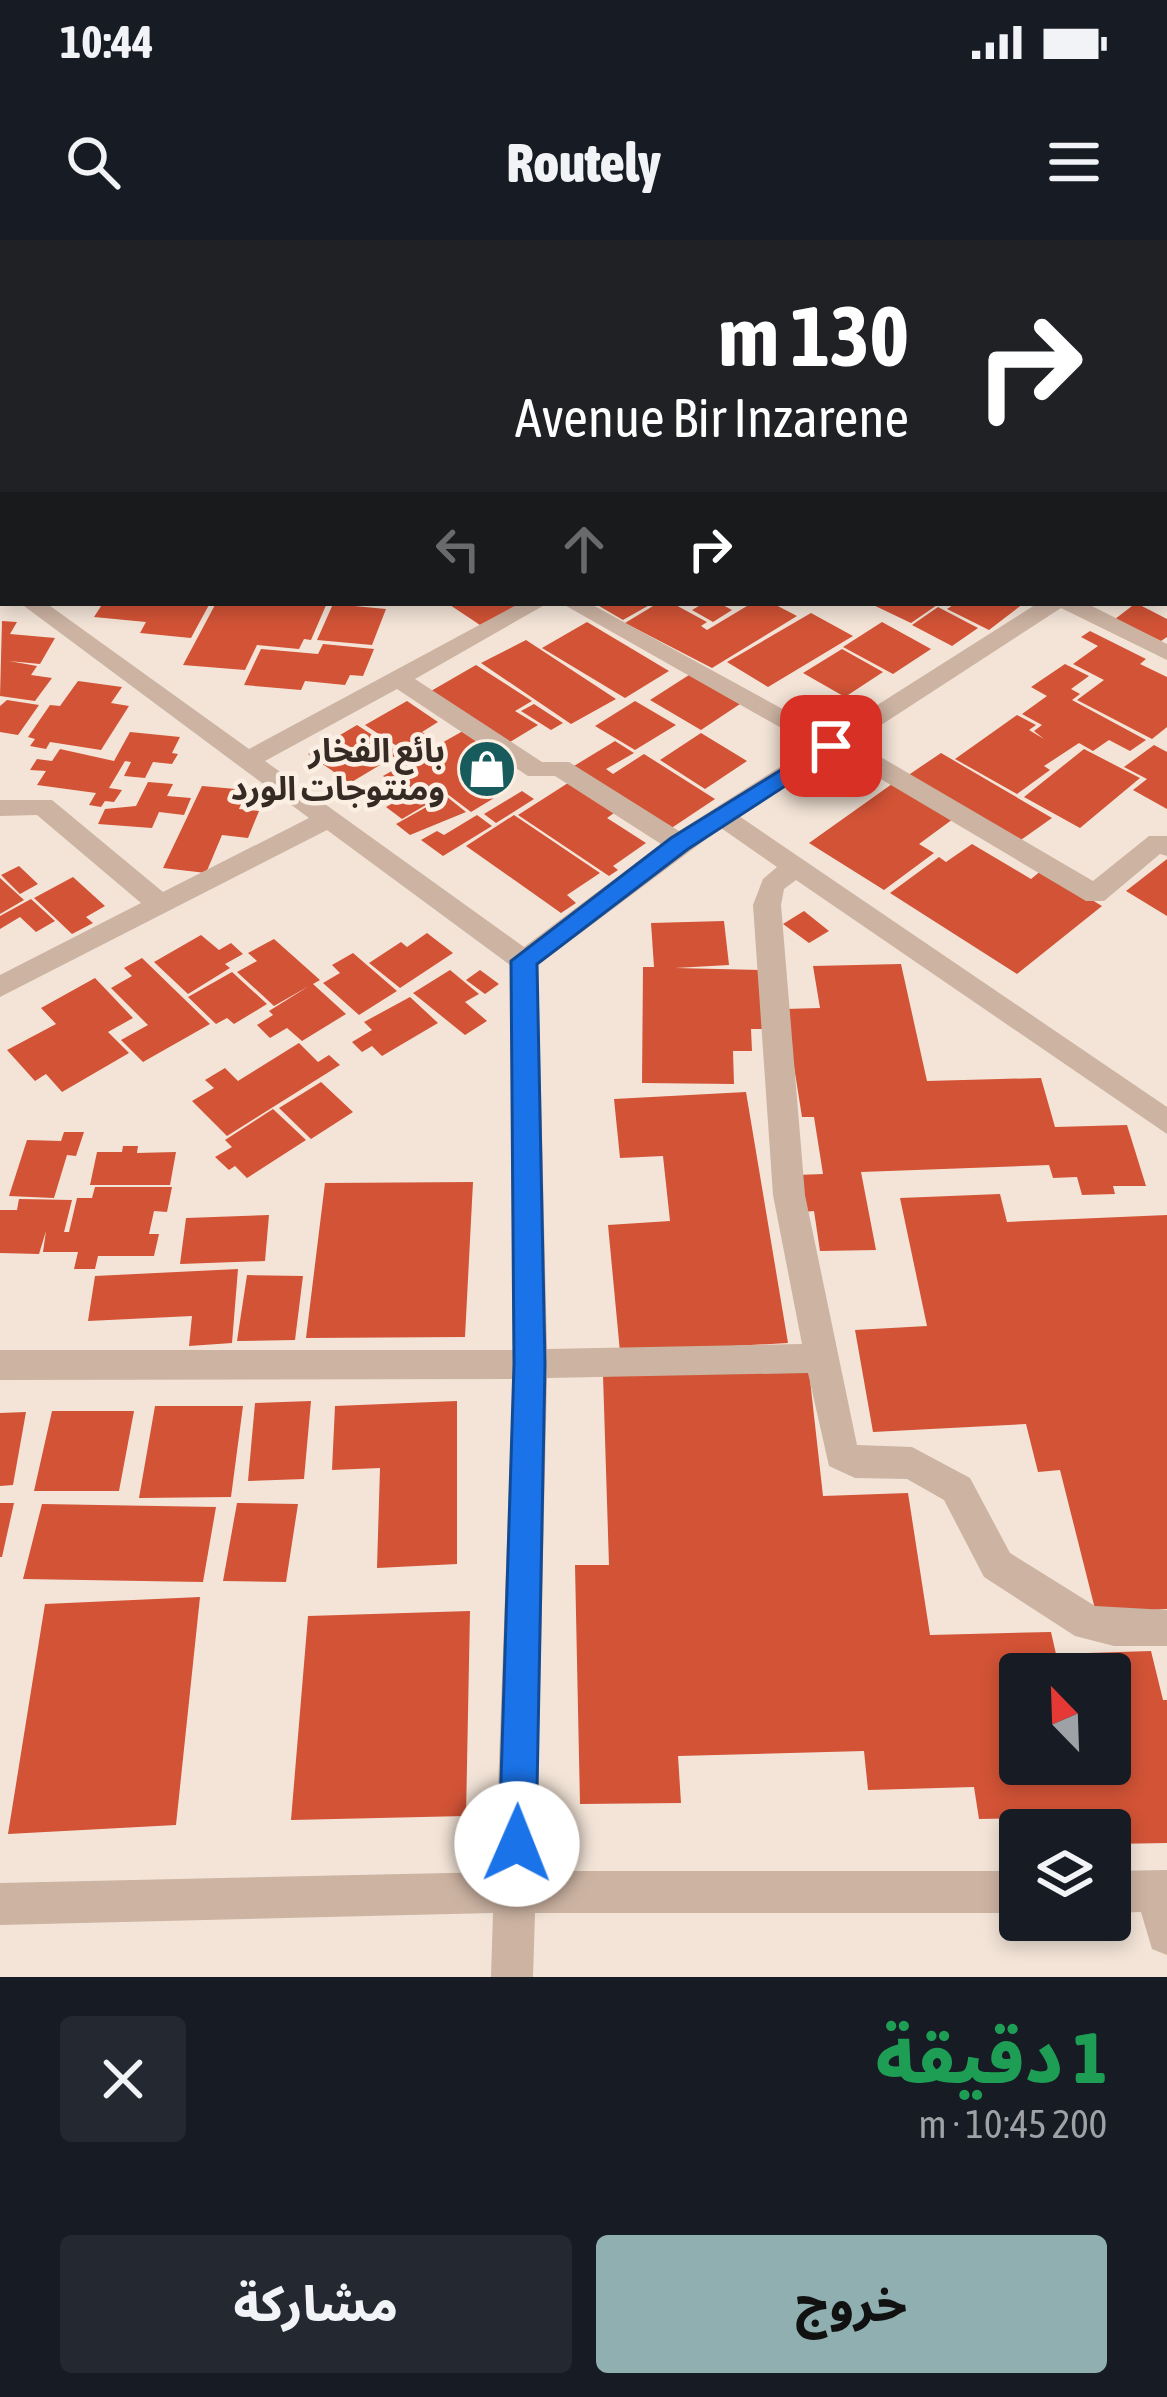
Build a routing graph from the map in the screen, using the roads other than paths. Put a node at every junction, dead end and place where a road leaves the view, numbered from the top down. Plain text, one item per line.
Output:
1 (40, 606) edge
2 (532, 606) edge
3 (578, 606) edge
4 (1049, 606) edge
5 (1074, 606) edge
6 (1167, 653) edge
7 (399, 679) junction
8 (834, 744) junction
9 (248, 760) junction
10 (0, 808) edge
11 (721, 816) junction
12 (326, 820) junction
13 (679, 843) junction
14 (1167, 847) edge
15 (796, 868) junction
16 (161, 906) junction
17 (524, 961) junction
18 (0, 987) edge
19 (1167, 1123) edge
20 (822, 1358) junction
21 (530, 1364) junction
22 (0, 1365) edge
23 (1167, 1628) edge
24 (1163, 1891) edge
25 (516, 1892) junction
26 (999, 1892) edge
27 (1131, 1892) edge
28 (0, 1904) edge
29 (1167, 1934) edge
30 (512, 1977) edge

1 - 9 street
2 - 7 street
3 - 8 street
4 - 8 street
5 - 6 street
7 - 9 street
7 - 13 street
8 - 11 street
8 - 14 street
9 - 12 street
10 - 16 street
11 - 13 street
11 - 15 street
12 - 16 street
12 - 17 street
13 - 17 street
15 - 19 street
15 - 20 street
16 - 18 street
17 - 21 street
20 - 21 street
20 - 23 street
21 - 22 street
21 - 25 street
24 - 27 street
24 - 29 street
25 - 26 street
25 - 28 street
25 - 30 street

